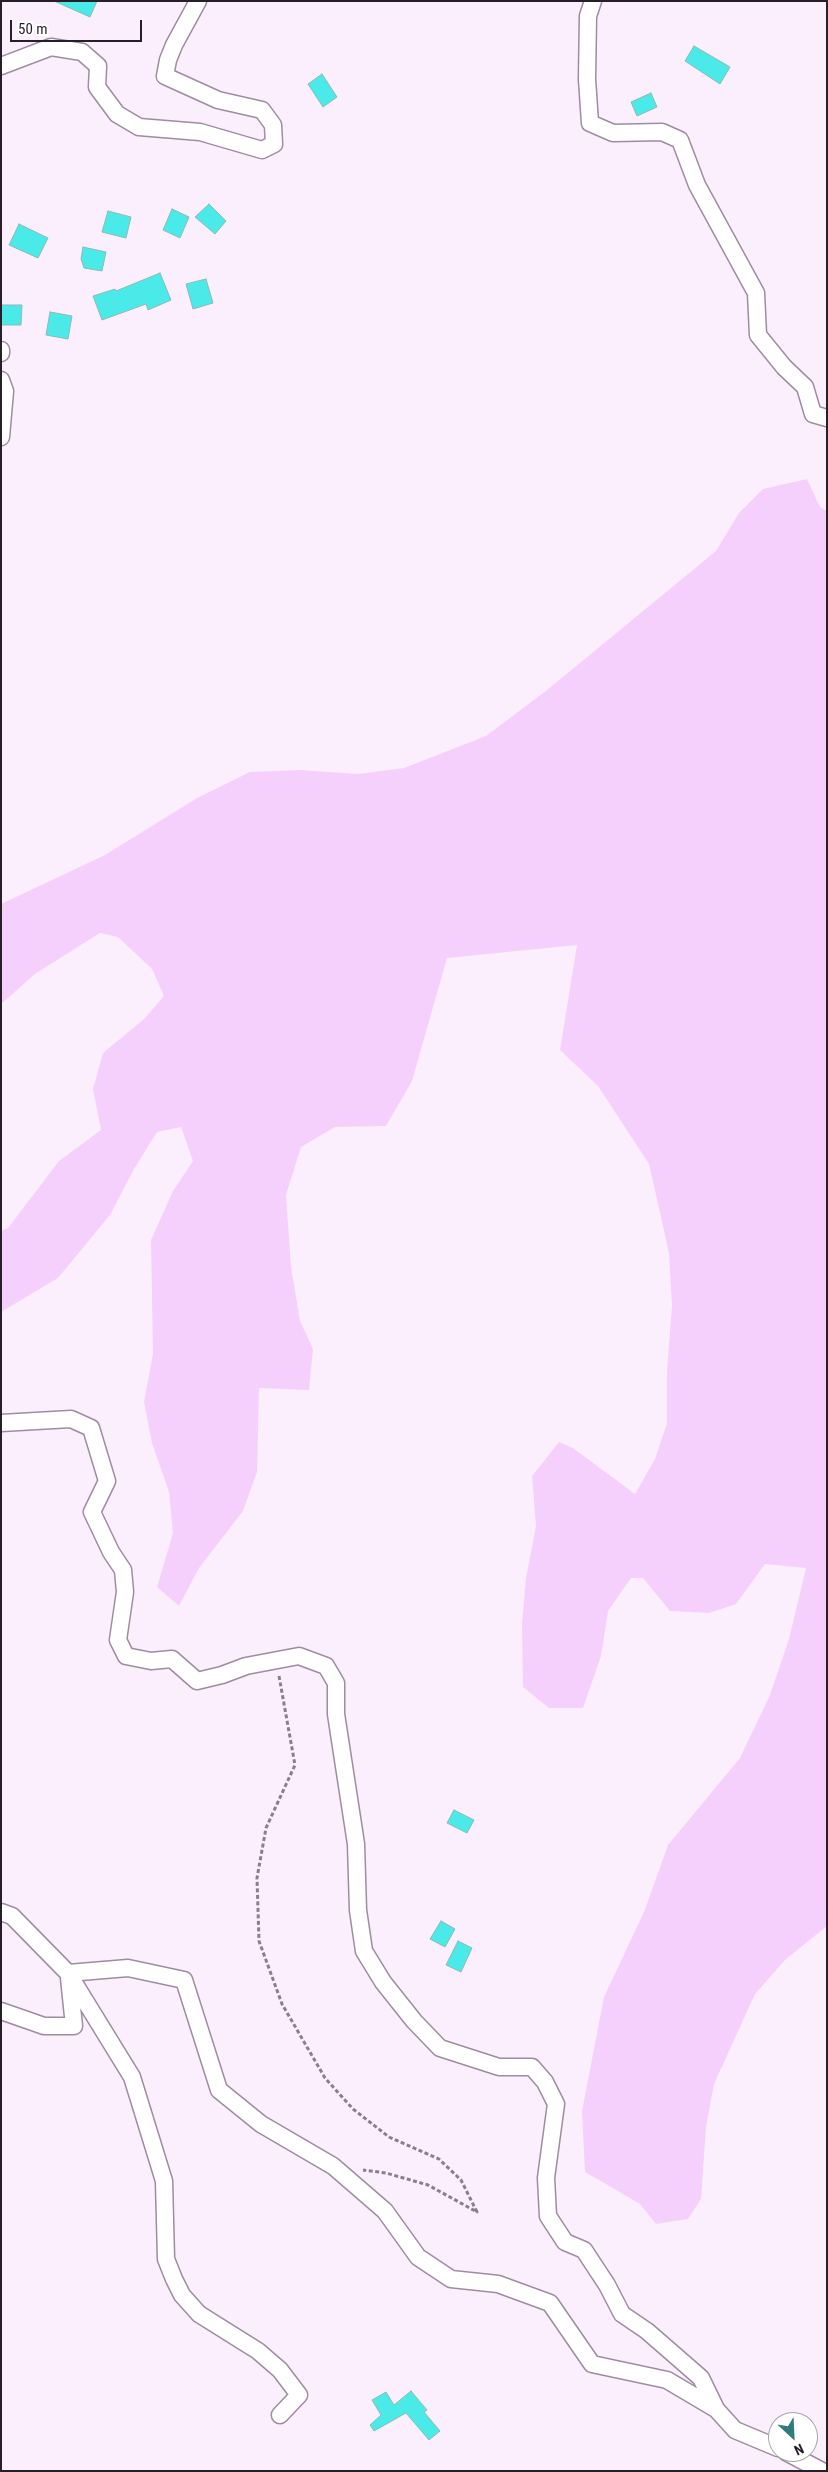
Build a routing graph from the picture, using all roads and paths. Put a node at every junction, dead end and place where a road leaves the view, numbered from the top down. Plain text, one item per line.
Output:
1 (198, 1) edge
2 (593, 1) edge
3 (1, 66) edge
4 (1, 380) edge
5 (827, 418) edge
6 (1, 437) edge
7 (1, 1423) edge
8 (276, 1660) junction
9 (1, 1912) edge
10 (68, 1973) junction
11 (1, 2011) edge
12 (360, 2169) dead end
13 (716, 2409) junction
14 (280, 2415) dead end
15 (768, 2444) edge
16 (805, 2462) edge
17 (822, 2471) edge

1 - 3 street
2 - 5 street
4 - 6 street
7 - 8 street
8 - 12 path
8 - 13 street
9 - 10 street
10 - 11 street
10 - 13 street
10 - 14 street
13 - 15 street
16 - 17 street

